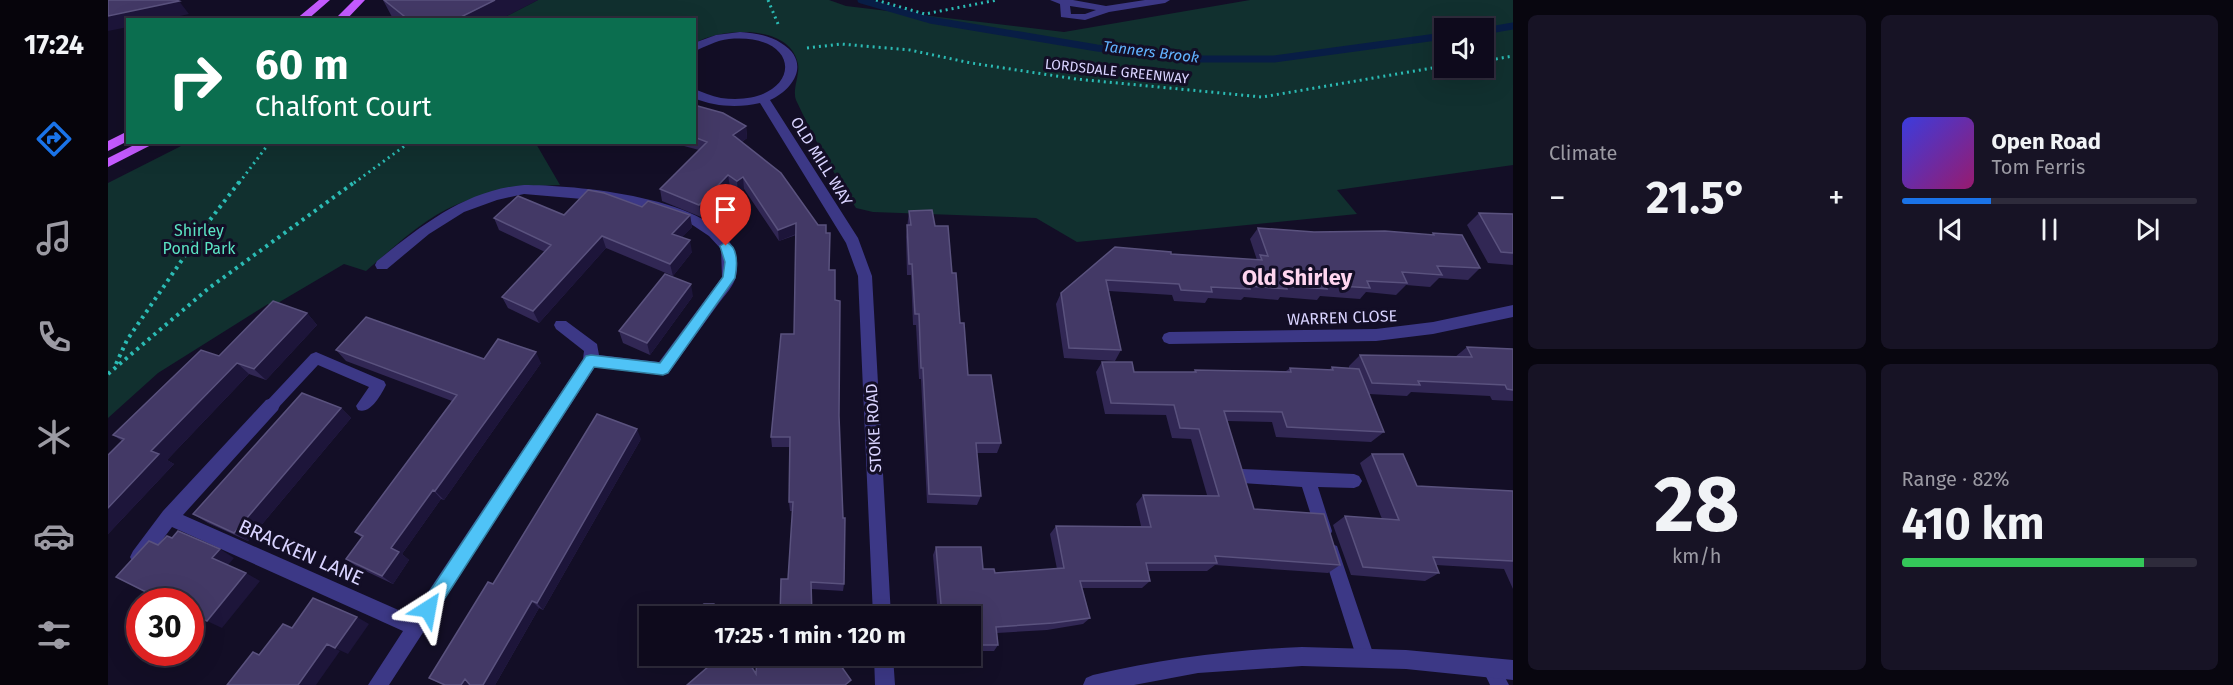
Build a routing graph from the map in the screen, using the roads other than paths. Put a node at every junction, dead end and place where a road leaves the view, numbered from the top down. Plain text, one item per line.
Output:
1 (325, 0) edge
2 (360, 0) edge
3 (1165, 0) edge
4 (1060, 1) edge
5 (302, 18) edge
6 (341, 18) edge
7 (696, 47) edge
8 (696, 94) edge
9 (763, 98) junction
10 (126, 136) edge
11 (147, 144) edge
12 (108, 147) edge
13 (108, 163) edge
14 (853, 242) joint
15 (382, 265) dead end
16 (1513, 311) edge
17 (561, 325) dead end
18 (1169, 338) dead end
19 (591, 360) junction
20 (272, 405) joint
21 (363, 406) dead end
22 (1242, 476) edge
23 (1308, 480) junction
24 (1354, 481) dead end
25 (169, 517) junction
26 (127, 571) edge
27 (882, 606) edge
28 (416, 627) junction
29 (1365, 656) junction
30 (884, 666) edge
31 (1513, 670) edge
32 (1496, 676) edge
33 (378, 685) edge
34 (885, 685) edge
35 (1093, 685) edge

1 - 5 main road
2 - 6 main road
3 - 4 street
7 - 9 street
8 - 9 street
9 - 14 street, OLD MILL WAY
10 - 12 main road
11 - 13 main road
14 - 27 street, STOKE ROAD
15 - 19 street
16 - 18 street, WARREN CLOSE
17 - 19 street
19 - 28 street
20 - 21 lane
20 - 25 street
22 - 23 lane
23 - 24 lane
23 - 29 lane
25 - 26 street
25 - 28 street, BRACKEN LANE
28 - 33 street
29 - 32 street
29 - 35 street
30 - 34 street
31 - 32 street

